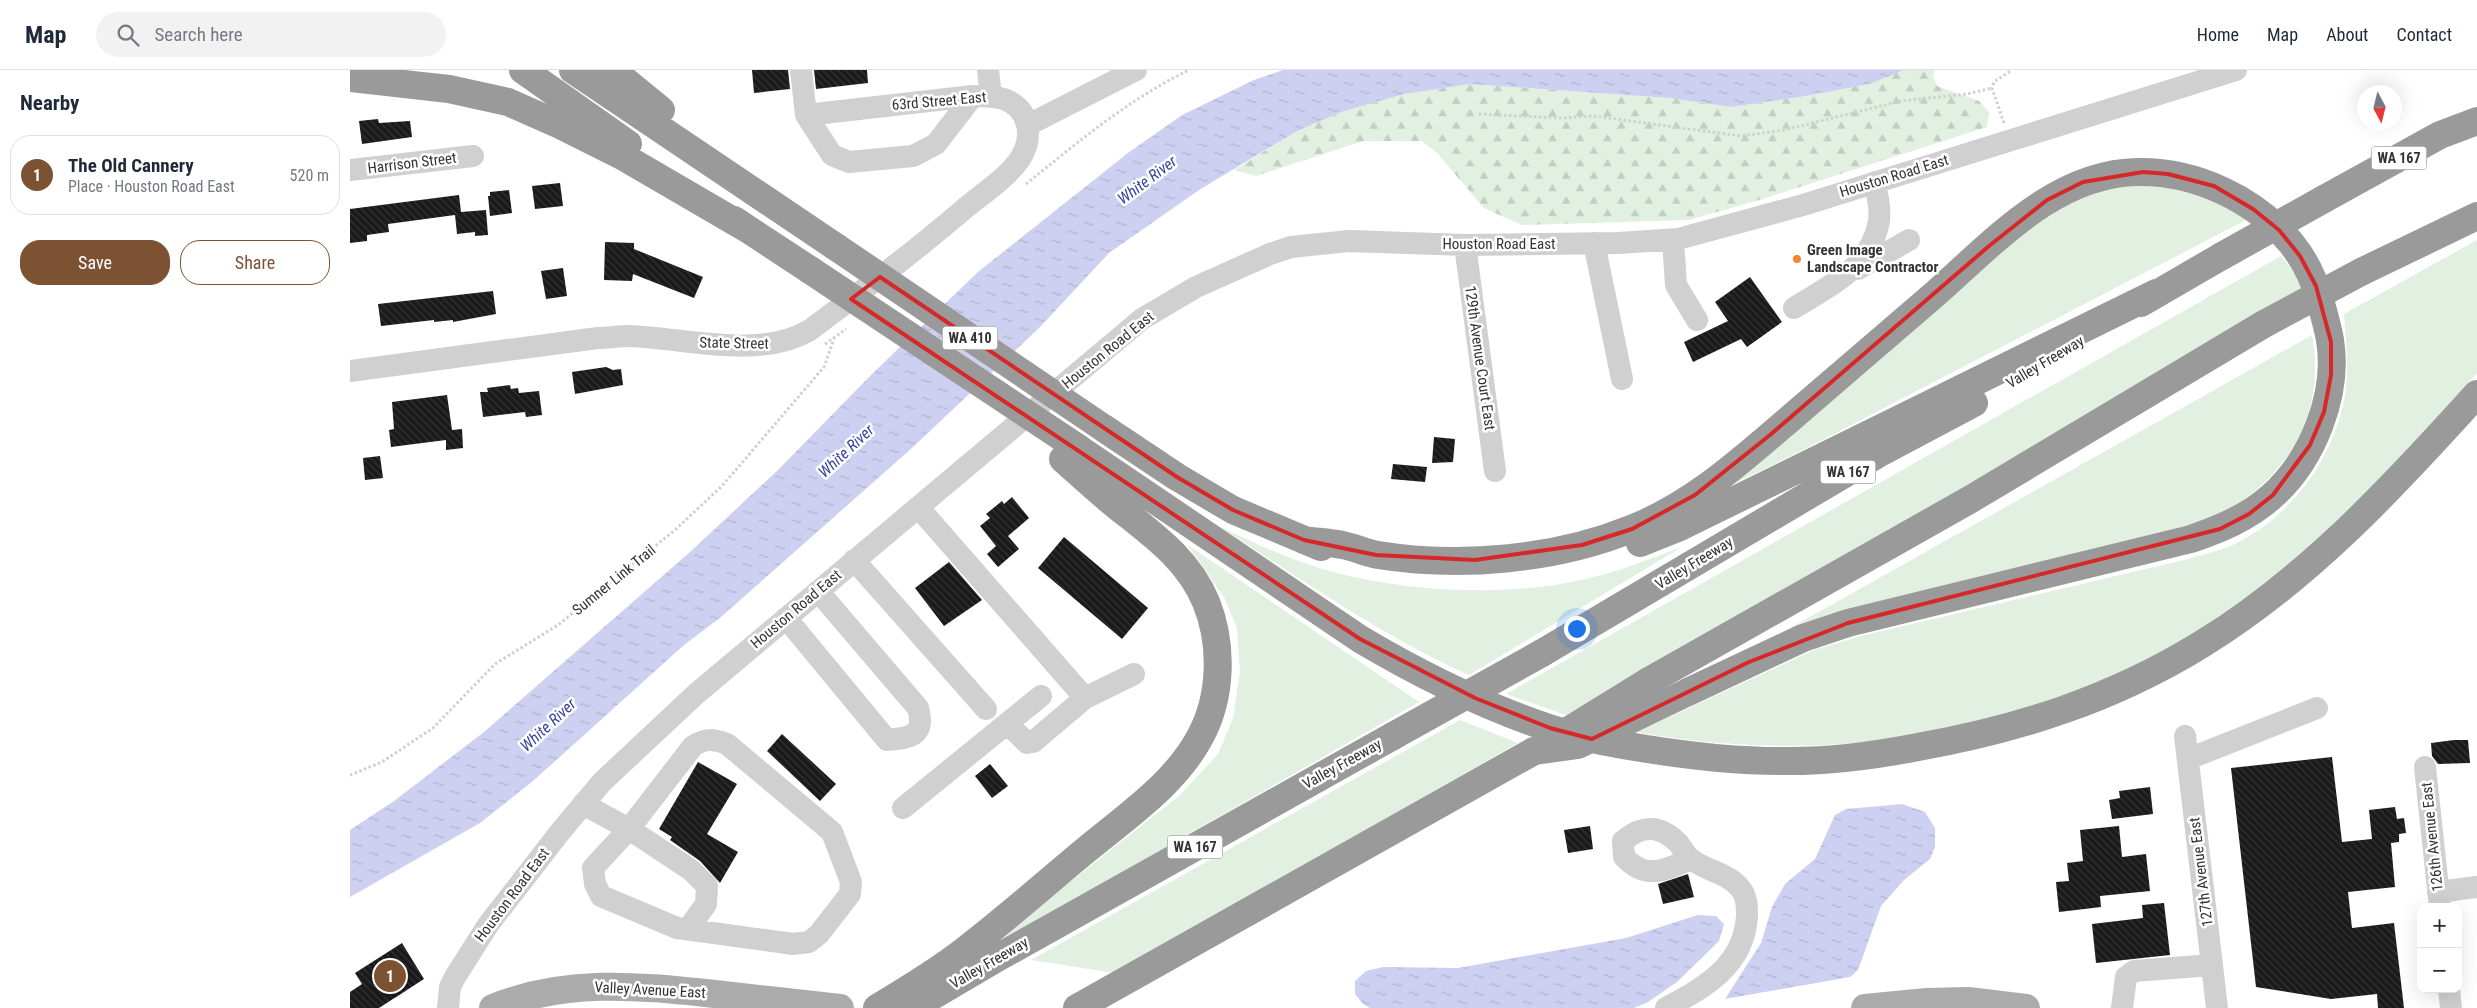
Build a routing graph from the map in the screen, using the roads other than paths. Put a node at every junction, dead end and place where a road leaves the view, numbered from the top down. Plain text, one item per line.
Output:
1 (523, 70) edge
2 (573, 70) edge
3 (612, 70) edge
4 (801, 70) edge
5 (988, 70) edge
6 (1136, 70) edge
7 (2236, 70) edge
8 (350, 78) edge
9 (982, 96) junction
10 (806, 115) junction
11 (2477, 121) edge
12 (1028, 125) junction
13 (473, 156) dead end
14 (350, 170) edge
15 (1875, 182) junction
16 (2477, 216) edge
17 (802, 225) junction
18 (749, 230) junction
19 (1674, 240) junction
20 (1909, 240) dead end
21 (1594, 243) junction
22 (1465, 245) junction
23 (1851, 273) junction
24 (2156, 294) junction
25 (1794, 308) dead end
26 (1697, 320) dead end
27 (350, 371) edge
28 (1622, 379) dead end
29 (2477, 394) edge
30 (1070, 453) junction
31 (1495, 471) dead end
32 (918, 507) junction
33 (1304, 540) junction
34 (854, 560) junction
35 (818, 591) junction
36 (786, 618) junction
37 (1134, 674) dead end
38 (1041, 696) dead end
39 (1085, 698) junction
40 (2317, 708) dead end
41 (986, 709) dead end
42 (1008, 724) junction
43 (2185, 736) dead end
44 (1534, 752) junction
45 (2188, 759) junction
46 (2425, 767) dead end
47 (583, 804) junction
48 (903, 808) dead end
49 (629, 829) junction
50 (1691, 859) dead end
51 (2477, 887) edge
52 (2439, 899) edge
53 (688, 929) junction
54 (2212, 965) junction
55 (2449, 993) edge
56 (1948, 1004) edge
57 (448, 1008) edge
58 (493, 1008) edge
59 (840, 1008) edge
60 (878, 1008) edge
61 (912, 1008) edge
62 (1077, 1008) edge
63 (1666, 1008) edge
64 (1865, 1008) edge
65 (2026, 1008) edge
66 (2122, 1008) edge
67 (2217, 1008) edge
68 (2451, 1008) edge

1 - 18 highway, WA 410
2 - 17 highway, WA 410
3 - 17 highway
4 - 10 street
5 - 9 street
6 - 12 street
7 - 15 street, Houston Road East
8 - 18 highway
9 - 10 street, 63rd Street East
9 - 10 street
9 - 12 street, 63rd Street East
11 - 24 highway, Valley Freeway / WA 167, bridge
12 - 27 street, State Street
13 - 14 street, Harrison Street
15 - 19 street, Houston Road East
15 - 23 street
16 - 44 highway, bridge
17 - 33 highway, WA 410, bridge
18 - 30 highway, WA 410, bridge
19 - 21 street, Houston Road East
19 - 26 street
20 - 23 street
21 - 22 street, Houston Road East
21 - 28 street
22 - 31 street, 129th Avenue Court East
22 - 32 street, Houston Road East
23 - 25 street
24 - 33 highway
24 - 61 highway, Valley Freeway / WA 167, bridge
29 - 30 highway
30 - 60 highway
32 - 34 street, Houston Road East
32 - 39 street
33 - 44 highway, bridge
34 - 35 street, Houston Road East
34 - 41 street
35 - 36 street, Houston Road East
35 - 36 street
36 - 47 street, Houston Road East
37 - 39 street
38 - 42 street
39 - 42 street
40 - 45 street
42 - 48 street
43 - 45 street, 127th Avenue East
44 - 62 highway
45 - 54 street, 127th Avenue East
46 - 52 street, 126th Avenue East
47 - 49 street
47 - 57 street, Houston Road East
49 - 53 street
49 - 53 street
49 - 53 street
50 - 63 street
51 - 52 street
54 - 66 street
54 - 67 street, 127th Avenue East
55 - 68 street
56 - 64 main road
56 - 65 main road
58 - 59 main road, Valley Avenue East

